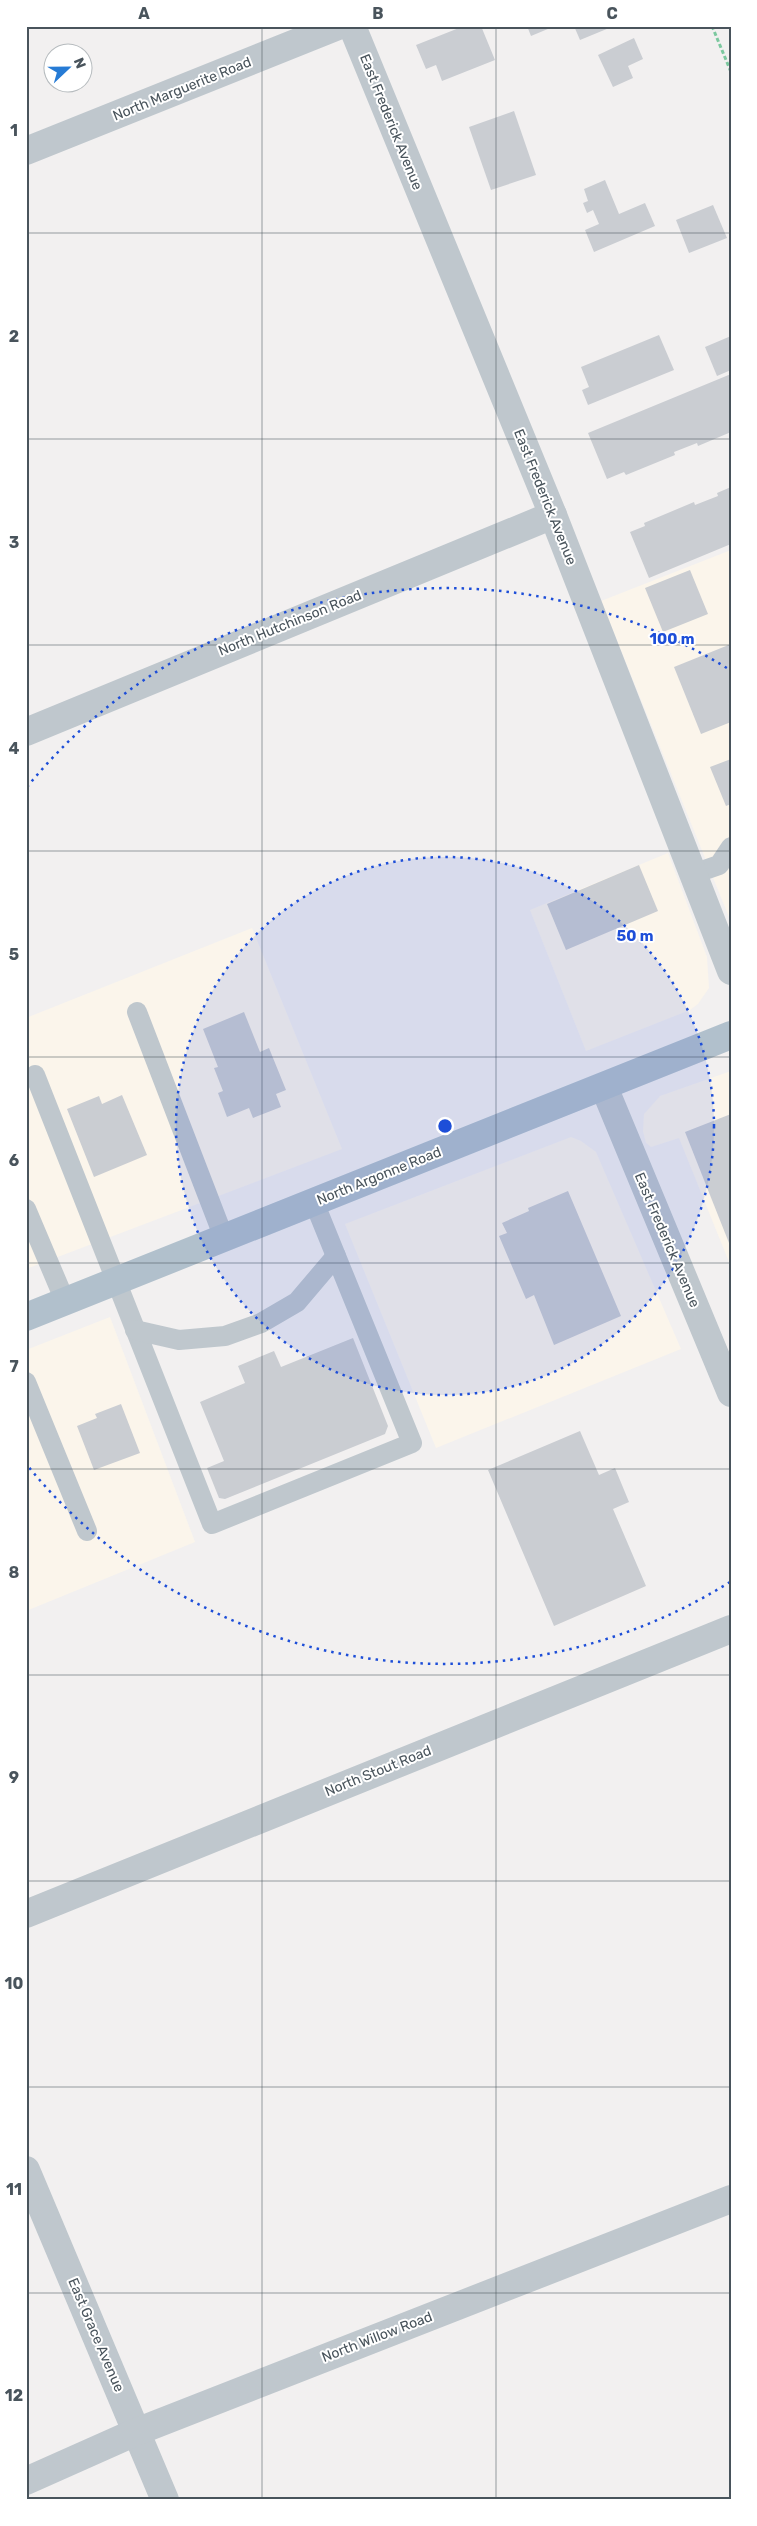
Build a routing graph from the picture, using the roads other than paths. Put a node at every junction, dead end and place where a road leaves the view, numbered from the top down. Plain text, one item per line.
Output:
1 (338, 26) edge
2 (352, 26) edge
3 (26, 151) edge
4 (553, 514) junction
5 (26, 732) edge
6 (731, 847) edge
7 (725, 867) edge
8 (693, 874) junction
9 (731, 971) edge
10 (137, 1012) dead end
11 (731, 1035) edge
12 (35, 1075) dead end
13 (604, 1087) junction
14 (314, 1202) junction
15 (26, 1209) edge
16 (224, 1238) junction
17 (336, 1256) junction
18 (116, 1281) junction
19 (66, 1301) junction
20 (26, 1317) edge
21 (135, 1330) junction
22 (26, 1382) edge
23 (730, 1388) edge
24 (87, 1531) dead end
25 (731, 1628) edge
26 (26, 1914) edge
27 (26, 2170) edge
28 (731, 2199) edge
29 (136, 2432) junction
30 (26, 2481) edge
31 (165, 2500) edge

1 - 3 street, North Marguerite Road
2 - 4 street, East Frederick Avenue
4 - 5 street, North Hutchinson Road
4 - 8 street, East Frederick Avenue
6 - 7 lane
7 - 8 lane
8 - 9 street, East Frederick Avenue
10 - 16 lane
11 - 13 main road, North Argonne Road
12 - 18 lane
13 - 14 main road, North Argonne Road
13 - 23 street, East Frederick Avenue
14 - 16 main road, North Argonne Road
14 - 17 lane
15 - 19 lane
16 - 18 main road, North Argonne Road
17 - 21 lane
17 - 21 lane
18 - 19 main road, North Argonne Road
18 - 21 lane
19 - 20 main road, North Argonne Road
22 - 24 lane
25 - 26 street, North Stout Road
27 - 29 street, East Grace Avenue
28 - 29 street, North Willow Road
29 - 30 street, North Willow Road
29 - 31 street, East Grace Avenue

